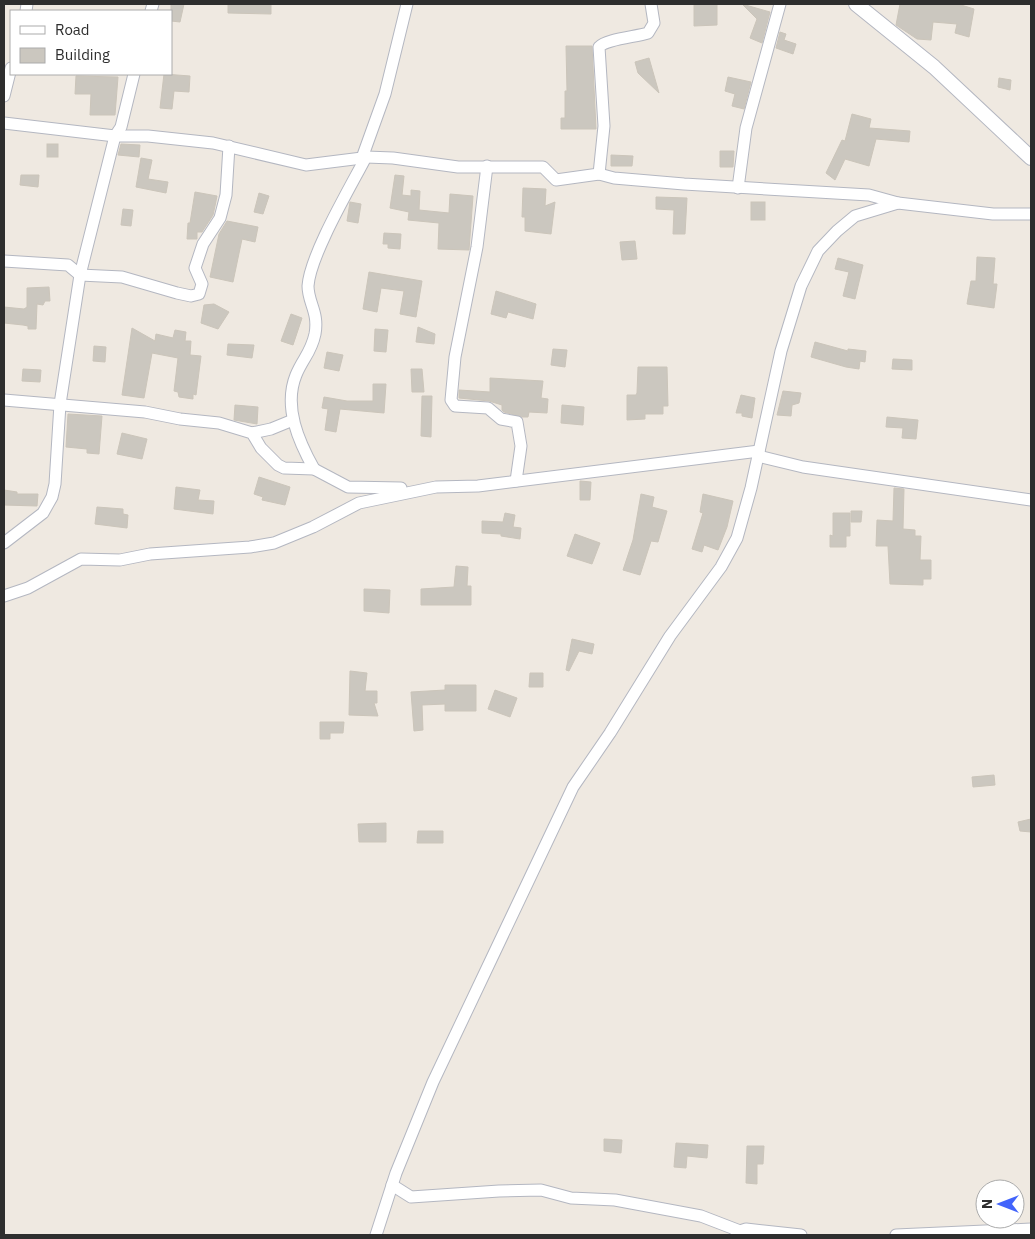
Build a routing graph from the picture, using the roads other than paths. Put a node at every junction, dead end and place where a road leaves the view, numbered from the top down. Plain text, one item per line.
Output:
1 (407, 4) edge
2 (651, 4) edge
3 (780, 4) edge
4 (856, 4) edge
5 (10, 72) edge
6 (134, 75) edge
7 (4, 96) edge
8 (4, 123) edge
9 (115, 136) junction
10 (229, 146) junction
11 (364, 158) junction
12 (1031, 158) edge
13 (487, 166) junction
14 (599, 174) junction
15 (738, 188) junction
16 (898, 203) junction
17 (1031, 214) edge
18 (4, 261) edge
19 (80, 275) junction
20 (4, 400) edge
21 (60, 404) junction
22 (293, 420) junction
23 (252, 433) junction
24 (758, 454) junction
25 (314, 469) junction
26 (516, 481) junction
27 (436, 488) junction
28 (1031, 500) edge
29 (4, 543) edge
30 (4, 596) edge
31 (392, 1185) junction
32 (1031, 1229) edge
33 (738, 1233) edge
34 (376, 1235) edge
35 (800, 1235) edge
36 (896, 1235) edge

1 - 11 street
2 - 14 street
3 - 15 street
4 - 12 street
5 - 7 street
6 - 9 street
8 - 9 street
9 - 10 street
9 - 19 street
10 - 11 street
10 - 19 street
11 - 13 street
11 - 22 street
13 - 14 street
13 - 26 street
14 - 15 street
15 - 16 street
16 - 17 street
16 - 24 street
18 - 19 street
19 - 21 street
20 - 21 street
21 - 23 street
21 - 29 street
22 - 23 street
22 - 25 street
23 - 25 street
24 - 26 street
24 - 28 street
24 - 31 street
25 - 27 street
26 - 27 street
27 - 30 street
31 - 33 street
31 - 34 street
32 - 36 street
33 - 35 street

